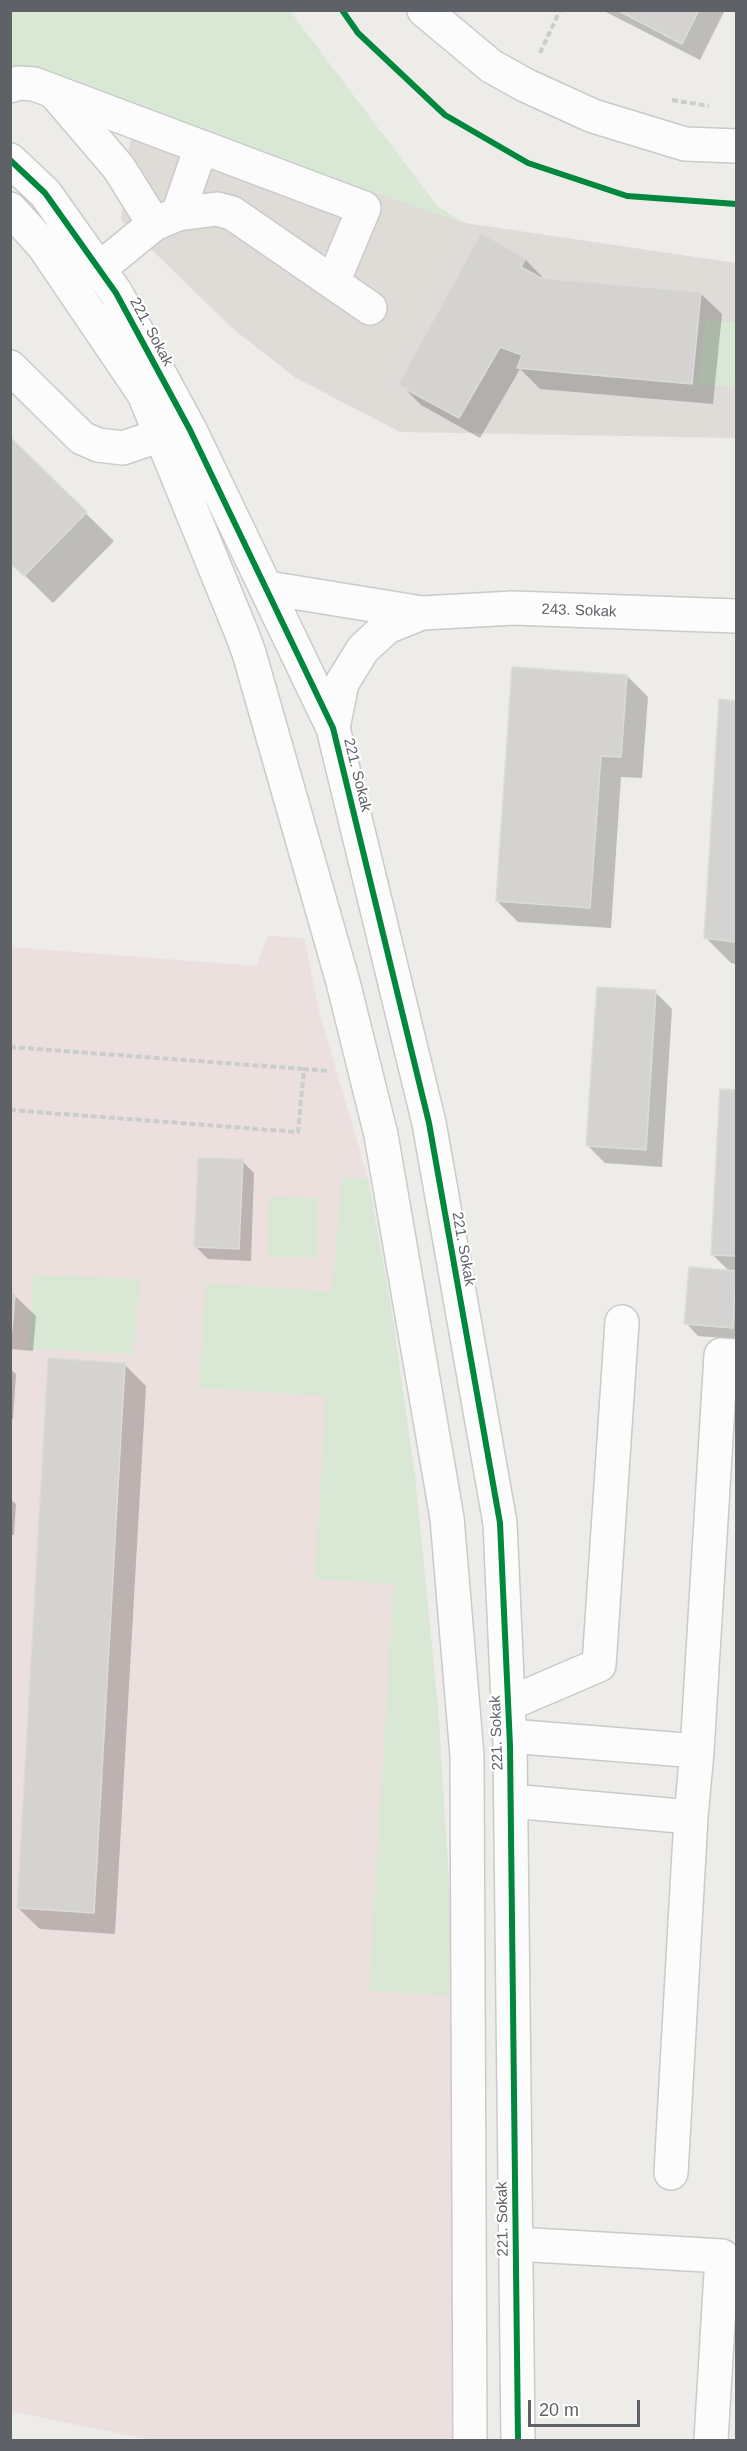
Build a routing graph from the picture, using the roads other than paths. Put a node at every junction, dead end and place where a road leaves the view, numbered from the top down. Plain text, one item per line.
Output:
1 (424, 10) edge
2 (10, 86) edge
3 (54, 92) junction
4 (736, 146) edge
5 (201, 147) junction
6 (10, 160) edge
7 (10, 209) edge
8 (166, 219) junction
9 (99, 269) junction
10 (333, 282) junction
11 (370, 308) dead end
12 (10, 367) edge
13 (160, 435) junction
14 (268, 588) junction
15 (422, 613) junction
16 (736, 616) edge
17 (333, 728) junction
18 (621, 1322) dead end
19 (736, 1356) edge
20 (508, 1704) junction
21 (510, 1736) junction
22 (697, 1750) junction
23 (511, 1802) junction
24 (691, 1817) junction
25 (671, 2173) dead end
26 (516, 2244) junction
27 (470, 2440) edge
28 (518, 2440) edge
29 (711, 2440) edge

1 - 4 street
2 - 3 street
3 - 5 street
3 - 8 street
5 - 8 street
5 - 10 street
6 - 9 street, 221. Sokak
7 - 13 street, 221. Sokak
8 - 9 street
8 - 10 street
9 - 14 street, 221. Sokak
10 - 11 street
12 - 13 street
13 - 27 street, 221. Sokak
14 - 15 street, 243. Sokak
14 - 17 street, 221. Sokak
15 - 16 street, 243. Sokak
15 - 17 street, 243. Sokak
17 - 20 street, 221. Sokak
18 - 20 street
19 - 22 street
20 - 21 street, 221. Sokak
21 - 22 street
21 - 23 street, 221. Sokak
22 - 24 street
23 - 24 street
23 - 26 street, 221. Sokak
24 - 25 street
26 - 28 street, 221. Sokak
26 - 29 street

